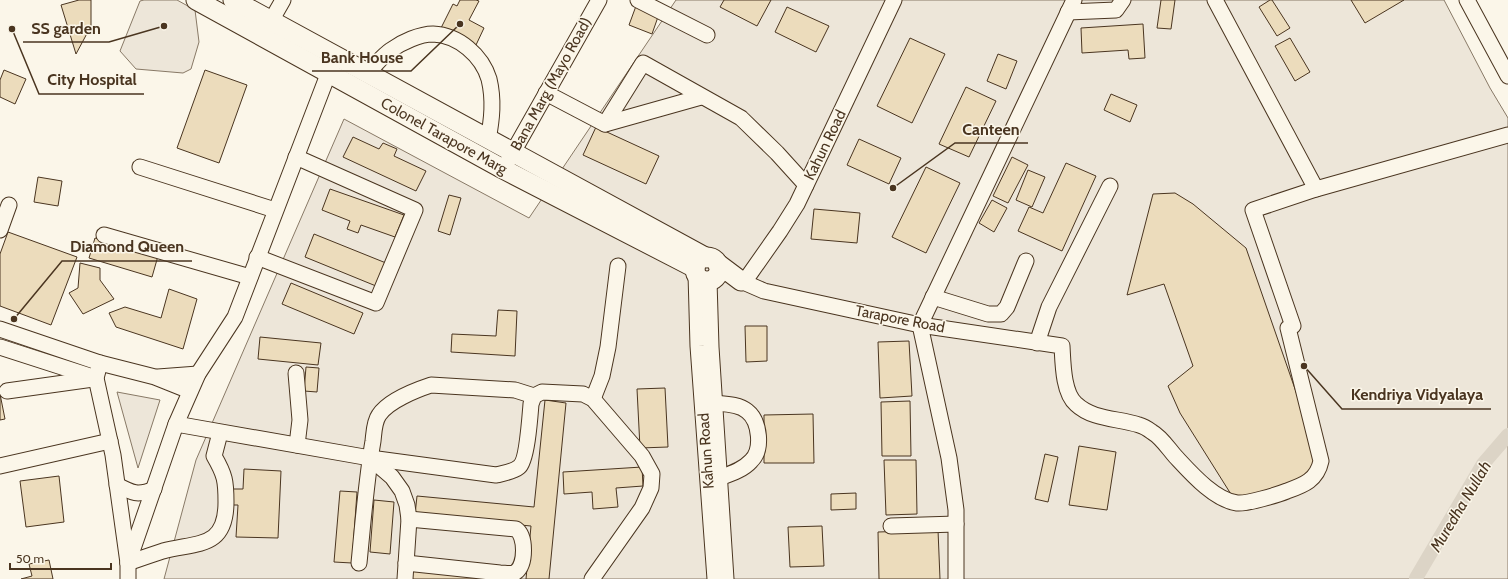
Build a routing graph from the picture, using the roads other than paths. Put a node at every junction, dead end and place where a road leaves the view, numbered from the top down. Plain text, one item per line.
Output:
1 (196, 0) edge
2 (233, 0) edge
3 (283, 0) edge
4 (599, 0) edge
5 (638, 0) edge
6 (894, 0) edge
7 (1123, 0) edge
8 (1215, 0) edge
9 (1467, 0) edge
10 (1071, 6) edge
11 (271, 21) junction
12 (707, 35) dead end
13 (332, 64) junction
14 (367, 74) junction
15 (1508, 76) edge
16 (546, 93) junction
17 (701, 97) junction
18 (605, 124) junction
19 (1508, 135) edge
20 (488, 140) junction
21 (296, 157) junction
22 (508, 161) junction
23 (140, 167) dead end
24 (806, 185) junction
25 (1110, 186) dead end
26 (1316, 189) junction
27 (9, 205) dead end
28 (275, 210) junction
29 (0, 230) edge
30 (104, 235) dead end
31 (257, 257) junction
32 (1026, 261) dead end
33 (618, 266) dead end
34 (706, 270) junction
35 (250, 277) junction
36 (741, 281) junction
37 (933, 297) junction
38 (920, 325) junction
39 (0, 328) edge
40 (1037, 343) junction
41 (0, 347) edge
42 (100, 363) junction
43 (296, 373) dead end
44 (198, 374) junction
45 (155, 377) junction
46 (96, 378) junction
47 (7, 391) dead end
48 (190, 391) junction
49 (534, 396) junction
50 (593, 398) junction
51 (714, 403) junction
52 (176, 424) junction
53 (220, 433) junction
54 (110, 441) junction
55 (297, 445) junction
56 (370, 458) junction
57 (0, 466) edge
58 (719, 478) junction
59 (117, 485) junction
60 (154, 489) junction
61 (409, 519) junction
62 (956, 524) junction
63 (891, 526) dead end
64 (128, 563) junction
65 (359, 563) dead end
66 (406, 563) junction
67 (128, 579) edge
68 (405, 579) edge
69 (592, 579) edge
70 (715, 579) edge
71 (726, 579) edge
72 (956, 579) edge

1 - 13 main road, Colonel Tarapore Marg
2 - 11 main road, Colonel Tarapore Marg
3 - 11 street
4 - 16 street, Bana Marg (Mayo Road)
5 - 12 street
6 - 24 street, Kahun Road
7 - 10 street
8 - 26 street
9 - 15 street
10 - 37 street
11 - 13 main road, Colonel Tarapore Marg
13 - 14 main road, Colonel Tarapore Marg
13 - 21 street
13 - 22 main road, Colonel Tarapore Marg
14 - 20 main road, Colonel Tarapore Marg
14 - 20 street
16 - 18 street
16 - 22 street, Bana Marg (Mayo Road)
17 - 18 street
17 - 18 street
17 - 24 street
19 - 26 street
20 - 22 main road, Colonel Tarapore Marg
21 - 28 street
21 - 31 street
22 - 34 main road, Colonel Tarapore Marg
23 - 28 street
24 - 36 street, Kahun Road
25 - 40 street
26 - 40 street, Tarapore Road
27 - 29 street
28 - 31 street
30 - 35 street
31 - 35 street
32 - 37 street
33 - 50 street
34 - 36 main road
34 - 51 street, Kahun Road
34 - 70 street, Kahun Road
35 - 44 street
36 - 38 street, Tarapore Road
37 - 38 street
38 - 40 street, Tarapore Road
38 - 62 street
39 - 42 street
41 - 46 street
42 - 45 street
42 - 46 street
43 - 55 street
44 - 45 street
44 - 48 street
45 - 48 street
46 - 47 street
46 - 54 street
48 - 52 street
49 - 50 street
49 - 56 street
49 - 56 street
50 - 69 street
51 - 58 street, Kahun Road
51 - 58 street
52 - 53 street
52 - 60 street
53 - 55 street
53 - 64 street
54 - 57 street
54 - 59 street
55 - 56 street
56 - 61 street
56 - 65 street
58 - 71 street, Kahun Road
59 - 60 street
59 - 64 street
60 - 64 street
61 - 66 street
61 - 66 street
62 - 63 street
62 - 72 street
64 - 67 street
66 - 68 street

